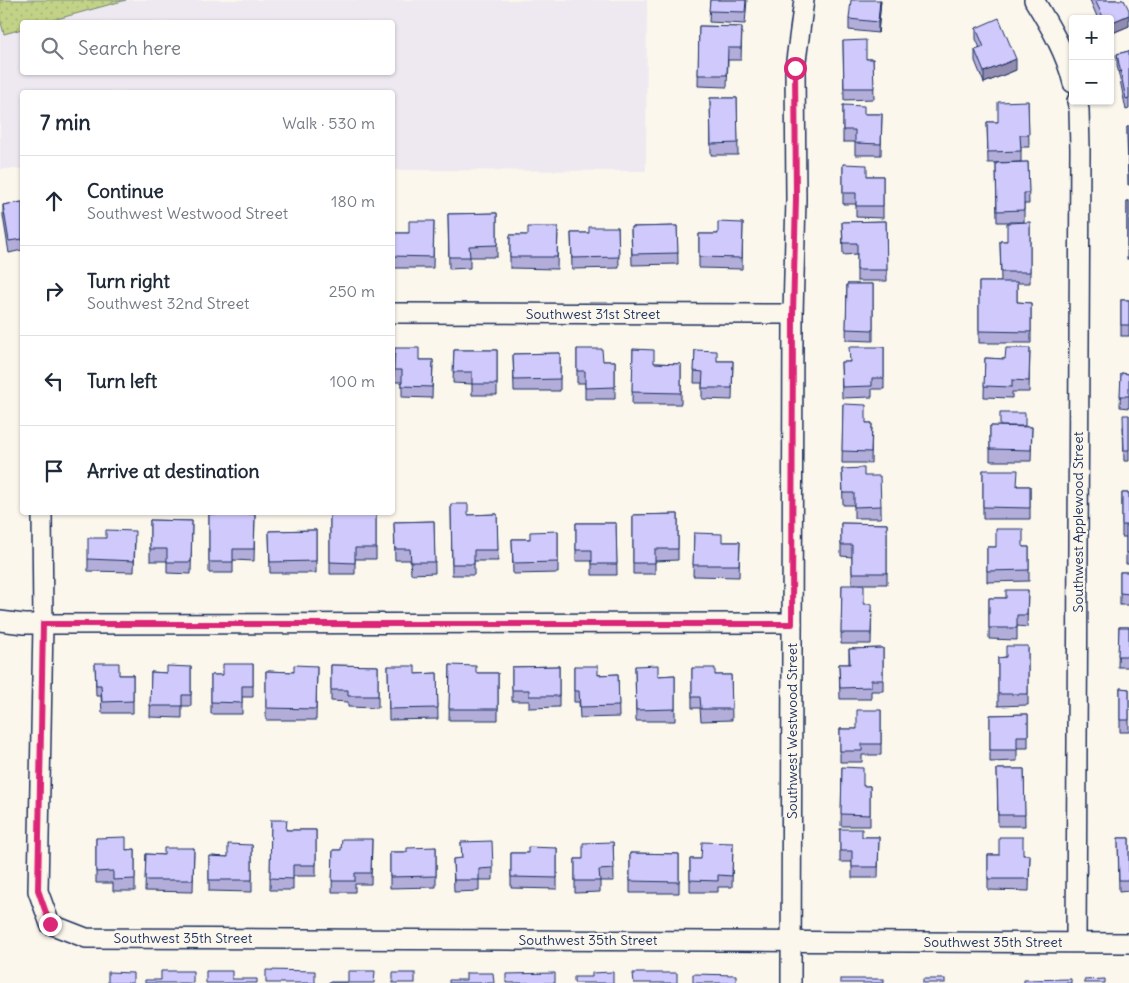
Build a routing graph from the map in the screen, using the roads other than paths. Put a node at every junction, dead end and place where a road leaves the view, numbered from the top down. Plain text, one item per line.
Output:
1 (804, 0) edge
2 (1034, 0) edge
3 (1069, 68) edge
4 (1078, 105) edge
5 (395, 313) edge
6 (793, 314) junction
7 (42, 515) edge
8 (0, 621) edge
9 (43, 624) junction
10 (792, 624) junction
11 (792, 941) junction
12 (1076, 942) junction
13 (1129, 943) edge
14 (792, 983) edge

1 - 6 street, Southwest Westwood Street
2 - 3 street
4 - 12 street, Southwest Applewood Street
5 - 6 street, Southwest 31st Street
6 - 10 street, Southwest Westwood Street
7 - 9 street
8 - 9 street
9 - 10 street
9 - 11 street, Southwest 35th Street
10 - 11 street, Southwest Westwood Street
11 - 12 street, Southwest 35th Street
11 - 14 street, Southwest Westwood Street
12 - 13 street, Southwest 35th Street

